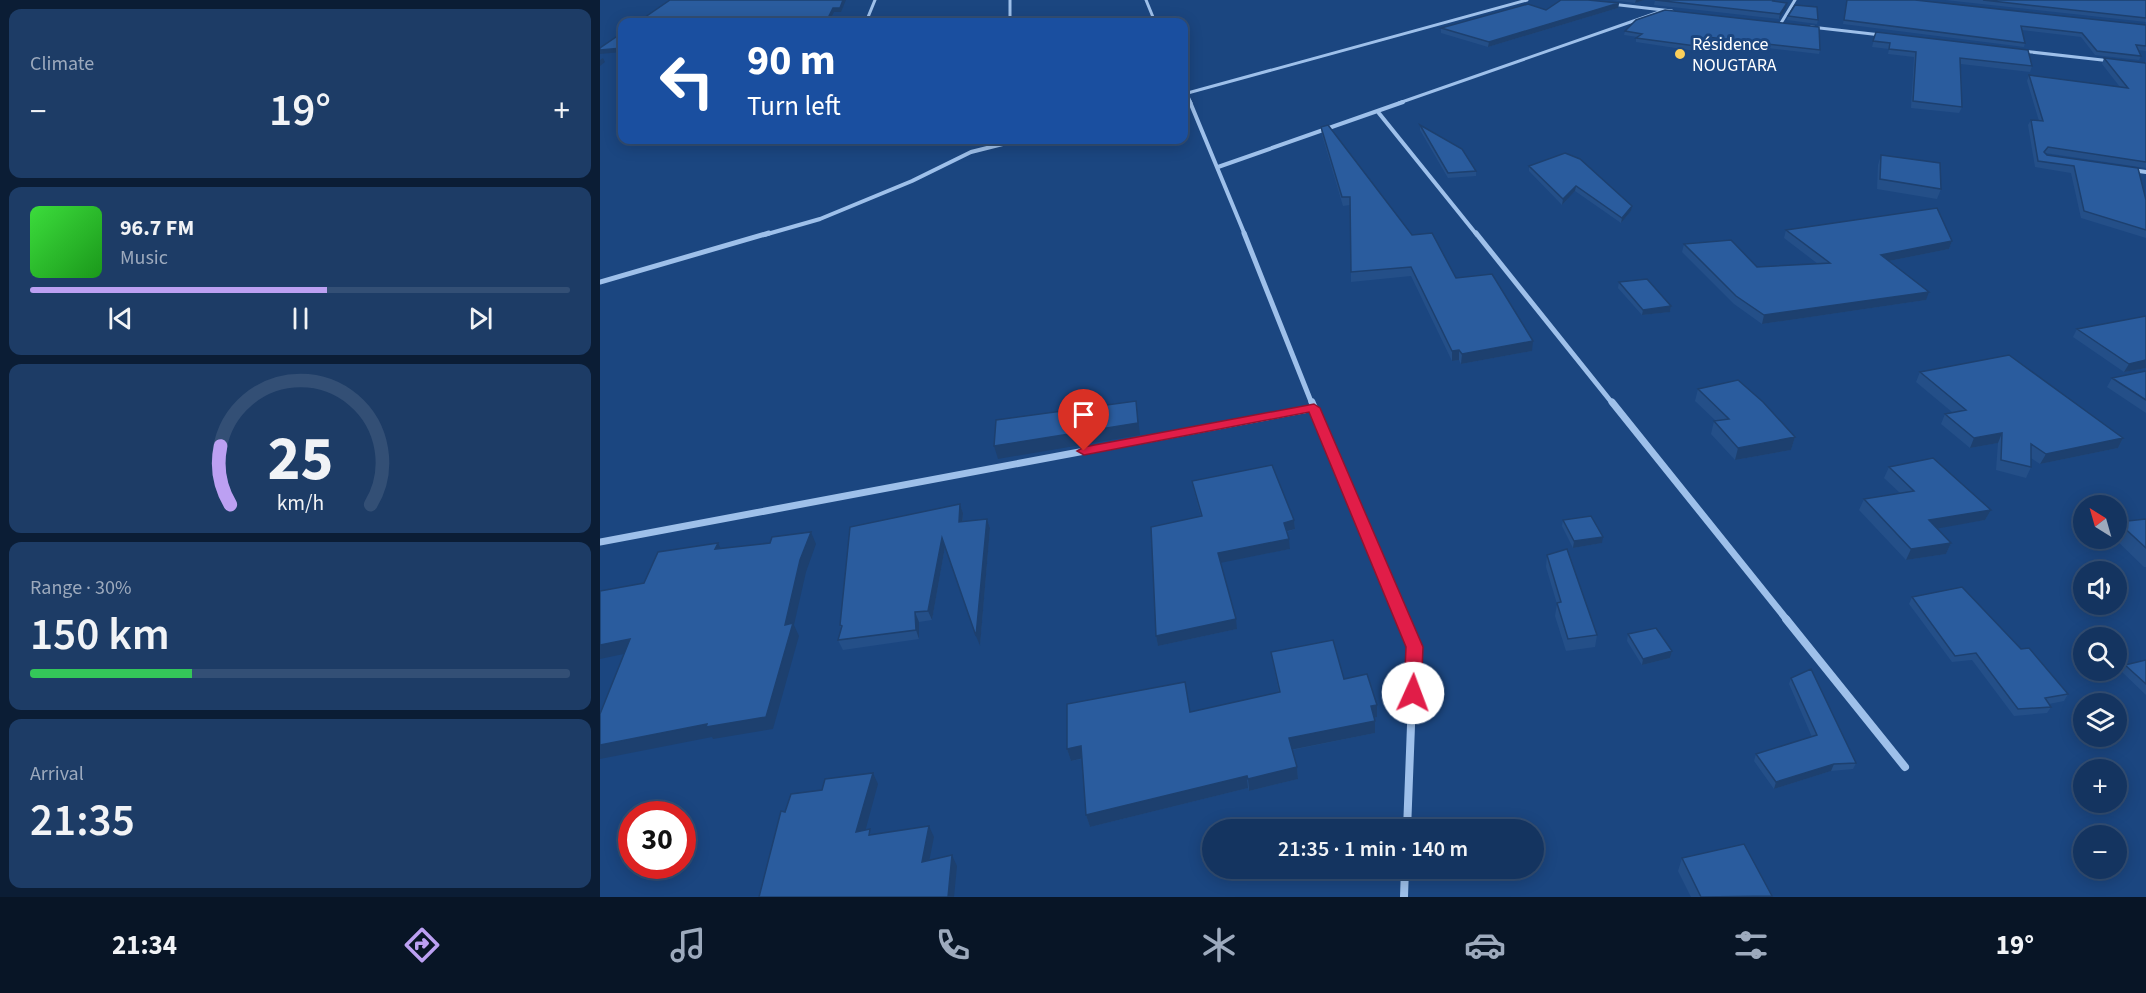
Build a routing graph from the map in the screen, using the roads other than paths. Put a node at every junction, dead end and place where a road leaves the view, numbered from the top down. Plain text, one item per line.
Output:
1 (875, 0) edge
2 (1010, 0) edge
3 (1146, 0) edge
4 (1527, 0) edge
5 (1795, 0) edge
6 (1610, 4) edge
7 (1664, 10) junction
8 (1676, 11) edge
9 (868, 18) edge
10 (1010, 18) edge
11 (1153, 18) edge
12 (1769, 22) edge
13 (1781, 23) junction
14 (1793, 25) edge
15 (1804, 26) edge
16 (1887, 35) edge
17 (2016, 50) edge
18 (2122, 62) edge
19 (1188, 91) edge
20 (1188, 101) edge
21 (1378, 112) junction
22 (998, 144) edge
23 (1218, 167) junction
24 (2124, 169) edge
25 (2146, 172) edge
26 (600, 282) edge
27 (1314, 408) junction
28 (600, 542) edge
29 (1905, 767) dead end
30 (1407, 819) edge
31 (1405, 879) edge
32 (1404, 897) edge

1 - 9 street
2 - 10 street
3 - 11 street
4 - 19 street
5 - 13 street
6 - 7 street
7 - 8 street
7 - 21 street
12 - 13 street
13 - 14 street
15 - 16 street
17 - 18 street
20 - 23 street
21 - 23 street
21 - 29 street
22 - 26 street
23 - 27 street
24 - 25 street
27 - 28 street
27 - 30 street
31 - 32 street

